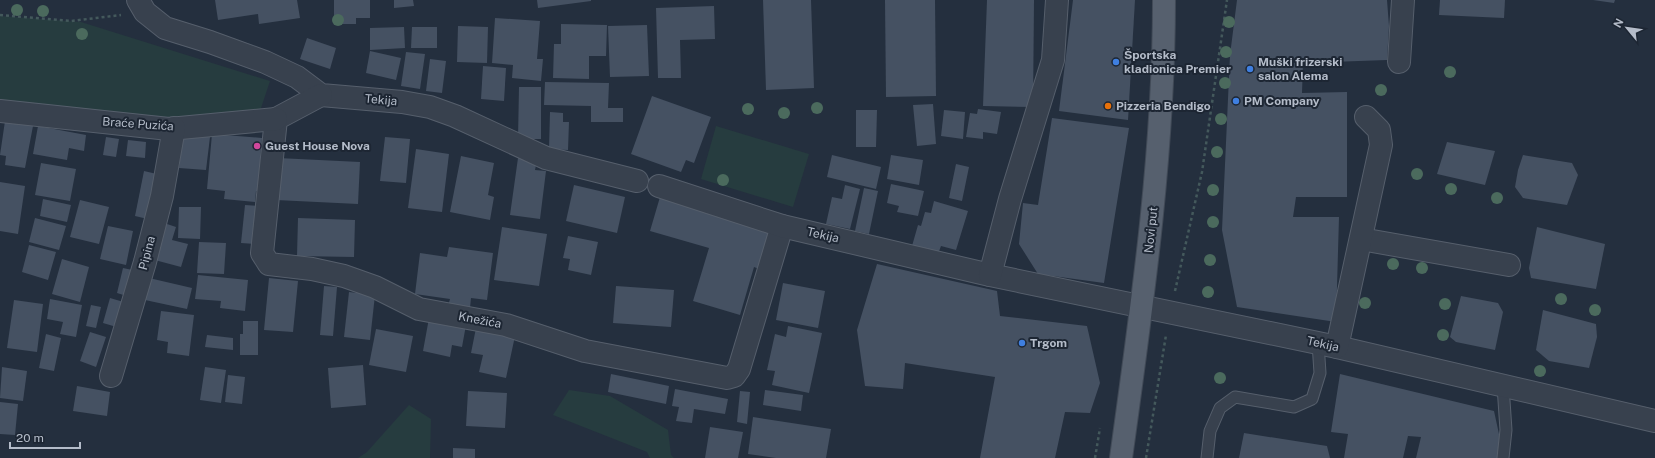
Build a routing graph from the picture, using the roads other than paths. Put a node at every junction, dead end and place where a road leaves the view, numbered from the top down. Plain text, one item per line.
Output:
1 (1057, 0) edge
2 (1164, 0) edge
3 (1403, 0) edge
4 (142, 6) edge
5 (1399, 62) dead end
6 (321, 95) junction
7 (0, 111) edge
8 (1366, 117) dead end
9 (276, 119) junction
10 (174, 128) junction
11 (637, 181) dead end
12 (659, 186) dead end
13 (782, 226) junction
14 (1361, 239) junction
15 (1509, 265) dead end
16 (990, 275) junction
17 (1142, 306) junction
18 (1328, 345) junction
19 (111, 376) dead end
20 (1503, 386) junction
21 (1655, 421) edge
22 (1121, 458) edge
23 (1208, 458) edge
24 (1503, 458) edge

1 - 16 street
2 - 17 main road, Novi put
3 - 5 street
4 - 6 street
6 - 9 street
6 - 11 street, Tekija
7 - 10 street, Braće Puzića
8 - 14 street
9 - 10 street, Braće Puzića
9 - 13 street, Knežića
10 - 19 street, Pipina
12 - 13 street, Tekija
13 - 16 street, Tekija
14 - 15 street
14 - 18 street
16 - 17 street, Tekija
17 - 18 street, Tekija
17 - 22 main road, Novi put
18 - 20 street, Tekija
18 - 23 lane
20 - 21 street, Tekija
20 - 24 lane

